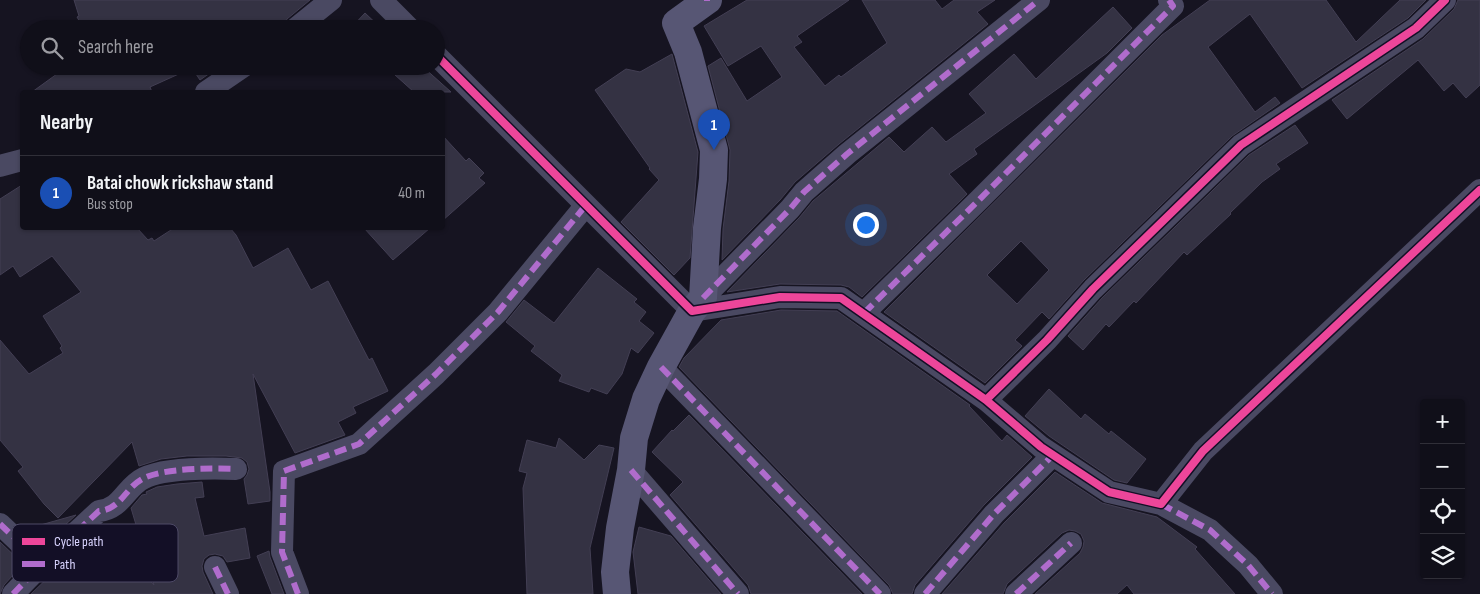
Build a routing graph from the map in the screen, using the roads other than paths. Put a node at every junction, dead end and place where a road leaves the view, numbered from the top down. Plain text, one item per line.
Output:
1 (330, 0) edge
2 (381, 0) edge
3 (707, 0) edge
4 (1039, 0) edge
5 (1169, 0) edge
6 (1445, 0) edge
7 (306, 20) edge
8 (401, 20) edge
9 (445, 64) edge
10 (231, 75) edge
11 (209, 90) edge
12 (20, 161) edge
13 (0, 166) edge
14 (1480, 190) edge
15 (586, 205) junction
16 (697, 305) junction
17 (864, 313) junction
18 (661, 367) junction
19 (986, 400) junction
20 (1053, 455) junction
21 (236, 469) dead end
22 (631, 470) junction
23 (1161, 504) junction
24 (0, 524) edge
25 (85, 524) edge
26 (12, 535) edge
27 (1071, 543) dead end
28 (215, 567) dead end
29 (25, 582) edge
30 (13, 594) edge
31 (228, 594) edge
32 (298, 594) edge
33 (617, 594) edge
34 (738, 594) edge
35 (880, 594) edge
36 (925, 594) edge
37 (1016, 594) edge
38 (1272, 594) edge

1 - 7 street
2 - 8 street
3 - 16 main road
4 - 16 street
5 - 17 street
6 - 19 street
9 - 15 street
10 - 11 street
12 - 13 street
14 - 23 street
15 - 16 street
15 - 32 street
16 - 17 street
16 - 18 main road
17 - 19 street
18 - 22 main road
18 - 35 street
19 - 20 street
20 - 23 street
20 - 36 street
21 - 25 street
22 - 33 main road
22 - 34 street
23 - 38 street
24 - 26 street
27 - 37 street
28 - 31 street
29 - 30 street

